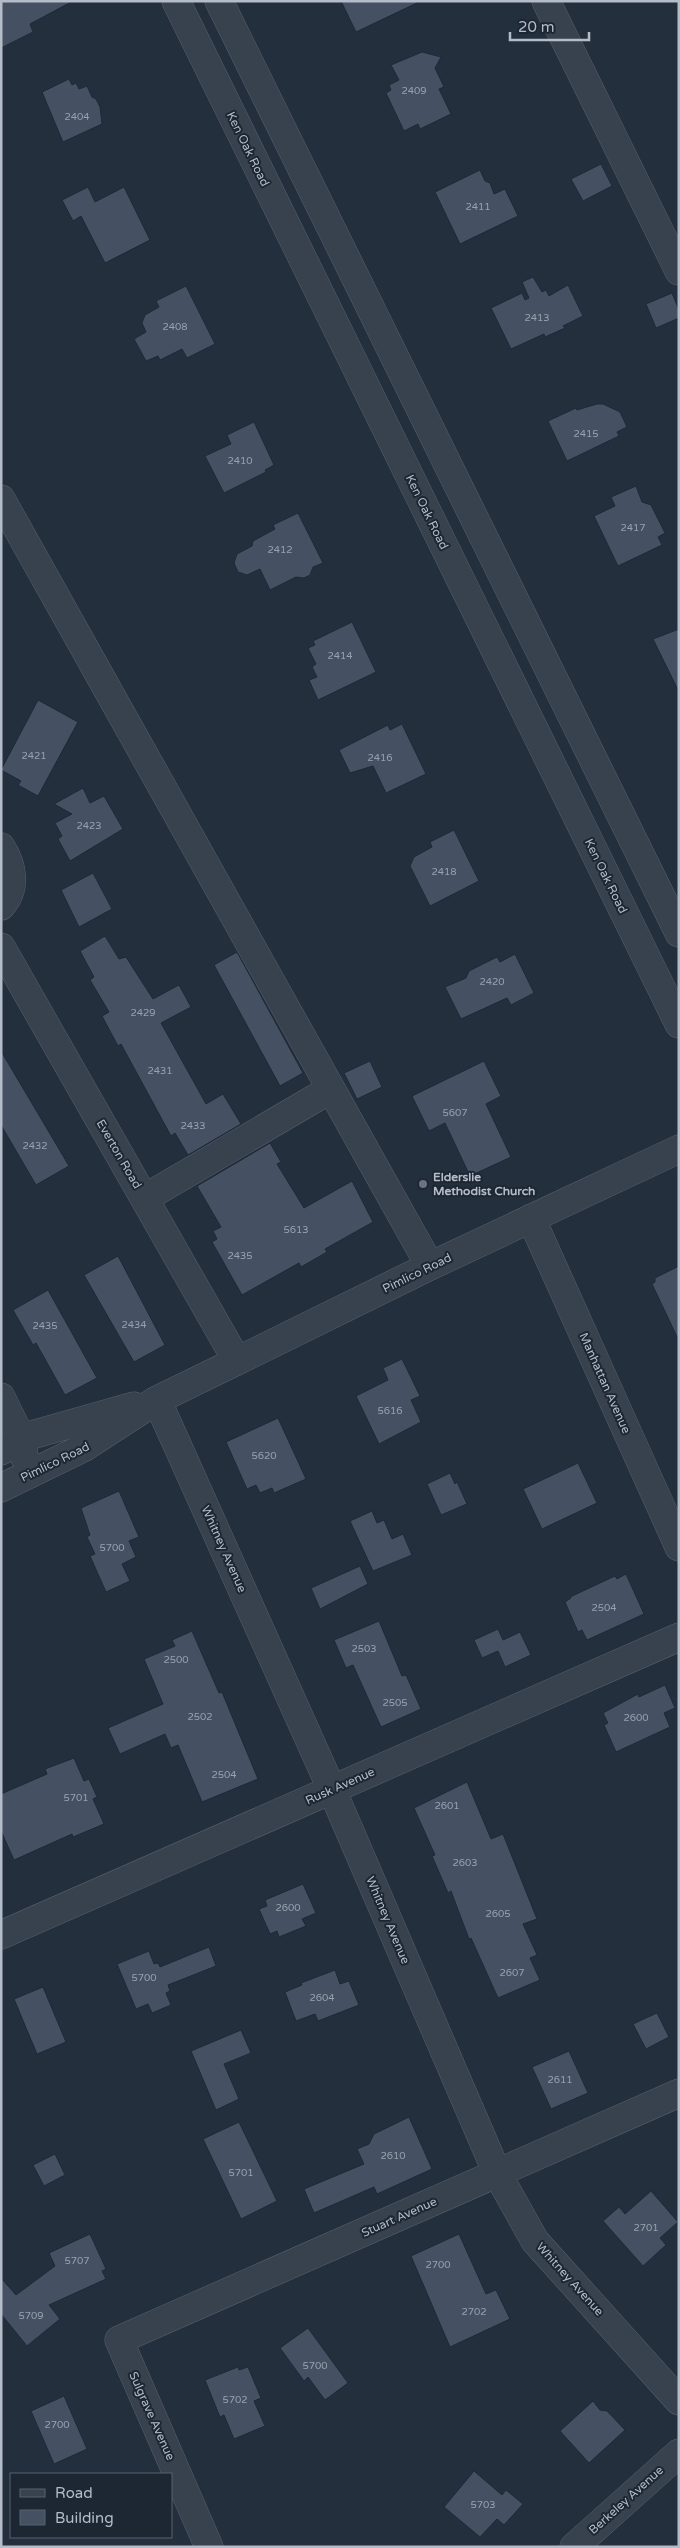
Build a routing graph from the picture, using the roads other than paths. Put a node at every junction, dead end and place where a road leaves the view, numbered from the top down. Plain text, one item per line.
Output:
1 (176, 1) edge
2 (219, 1) edge
3 (546, 1) edge
4 (679, 271) edge
5 (1, 499) edge
6 (1, 847) edge
7 (1, 906) edge
8 (679, 933) edge
9 (1, 947) edge
10 (679, 1024) edge
11 (331, 1089) junction
12 (679, 1149) edge
13 (144, 1198) junction
14 (531, 1218) junction
15 (430, 1266) junction
16 (237, 1361) junction
17 (1, 1397) edge
18 (157, 1400) junction
19 (11, 1445) edge
20 (27, 1475) junction
21 (1, 1488) edge
22 (679, 1547) edge
23 (679, 1637) edge
24 (332, 1790) junction
25 (1, 1936) edge
26 (679, 2093) edge
27 (497, 2173) junction
28 (119, 2340) joint
29 (679, 2401) edge
30 (679, 2453) edge
31 (209, 2547) edge
32 (574, 2547) edge

1 - 10 street, Ken Oak Road
2 - 8 street
3 - 4 street
5 - 11 street
6 - 7 street
9 - 13 street, Everton Road
11 - 13 street
11 - 15 street
12 - 14 street, Pimlico Road
13 - 16 street, Everton Road
14 - 15 street, Pimlico Road
14 - 22 street, Manhattan Avenue
15 - 16 street, Pimlico Road
16 - 18 street, Pimlico Road
17 - 19 street
18 - 19 street, Pimlico Road
18 - 20 street, Pimlico Road
18 - 24 street, Whitney Avenue
19 - 20 street
20 - 21 street, Pimlico Road
23 - 24 street, Rusk Avenue
24 - 25 street, Rusk Avenue
24 - 27 street, Whitney Avenue
26 - 27 street, Stuart Avenue
27 - 28 street, Stuart Avenue
27 - 29 street, Whitney Avenue
28 - 31 street, Sulgrave Avenue
30 - 32 street, Berkeley Avenue

